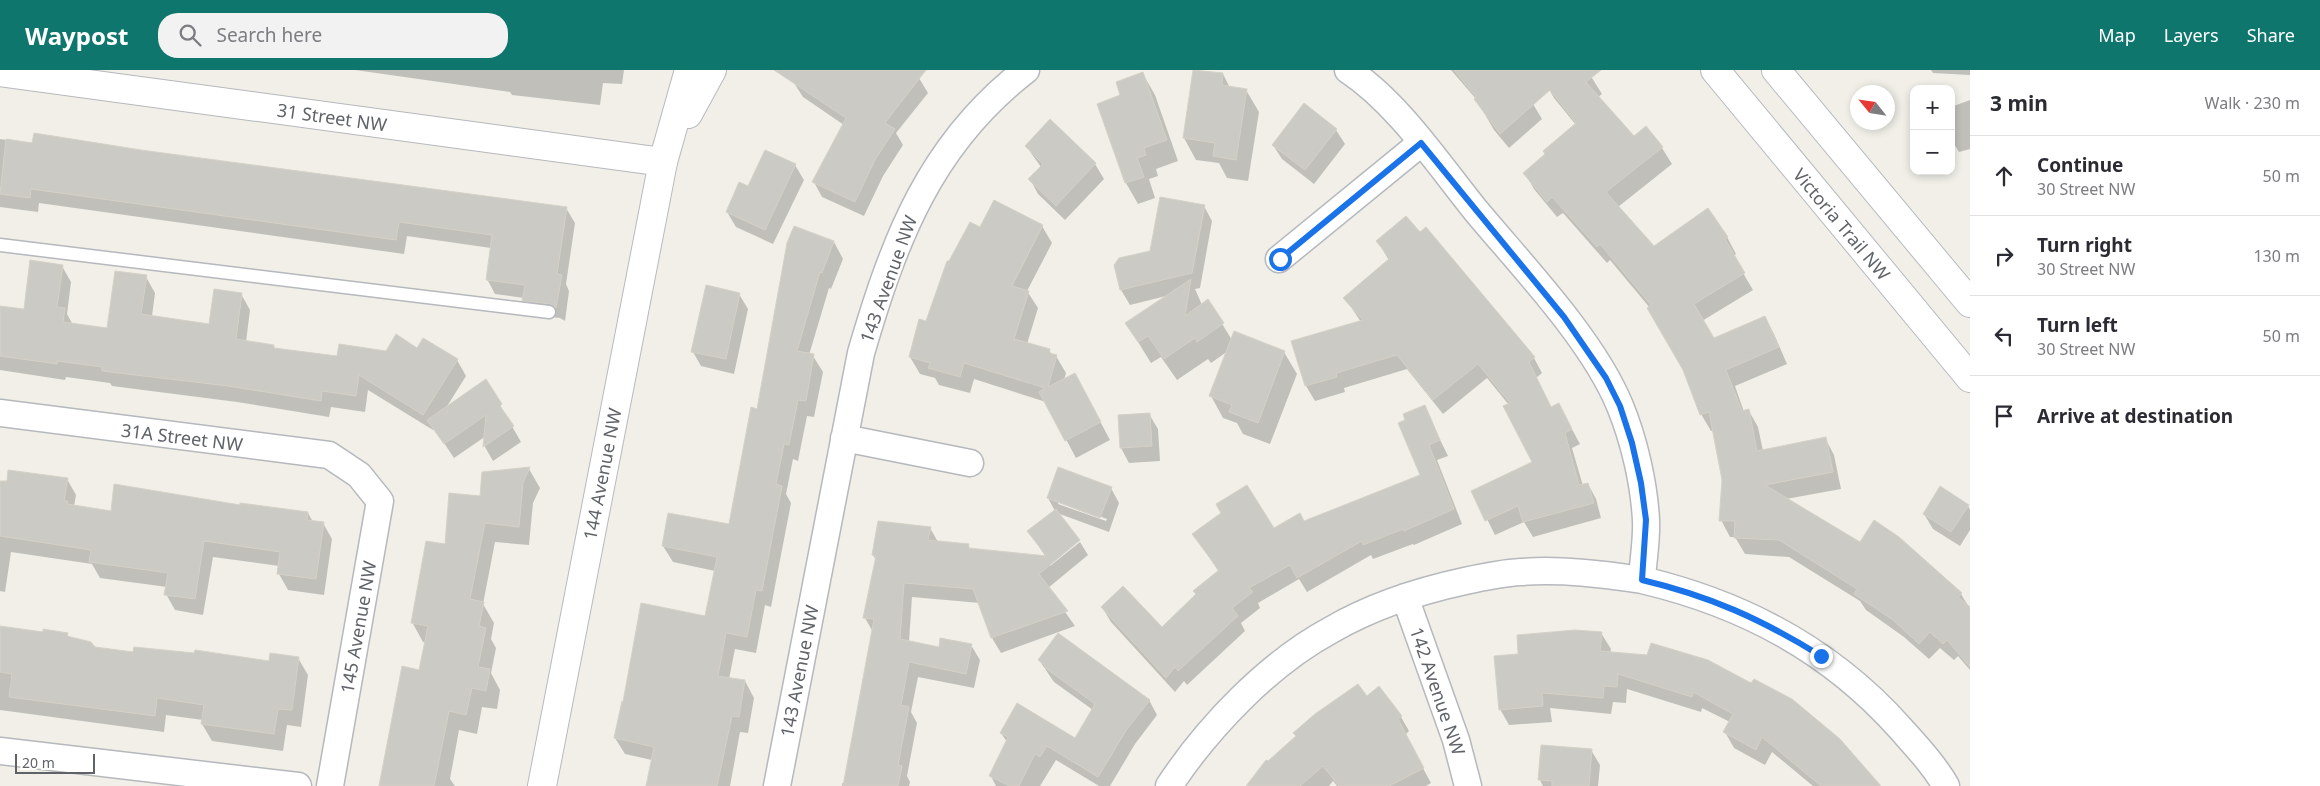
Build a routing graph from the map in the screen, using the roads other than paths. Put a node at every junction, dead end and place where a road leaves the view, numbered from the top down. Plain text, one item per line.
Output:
1 (689, 70) edge
2 (712, 70) edge
3 (1026, 70) edge
4 (1348, 70) edge
5 (1715, 70) edge
6 (1776, 70) edge
7 (0, 72) edge
8 (1421, 143) junction
9 (663, 162) junction
10 (0, 245) edge
11 (1280, 259) dead end
12 (1970, 303) edge
13 (548, 312) dead end
14 (1970, 378) edge
15 (0, 413) edge
16 (844, 438) junction
17 (970, 463) dead end
18 (359, 475) joint
19 (1642, 580) junction
20 (1405, 597) junction
21 (0, 751) edge
22 (298, 786) edge
23 (330, 786) edge
24 (542, 786) edge
25 (777, 786) edge
26 (1169, 786) edge
27 (1468, 786) edge
28 (1946, 786) edge

1 - 9 main road, 144 Avenue NW
2 - 9 main road, 144 Avenue NW
3 - 16 street, 143 Avenue NW
4 - 8 street
5 - 14 main road, Victoria Trail NW
6 - 12 main road
7 - 9 main road, 31 Street NW
8 - 11 street
8 - 19 street
9 - 24 main road, 144 Avenue NW
10 - 13 lane
15 - 18 street, 31A Street NW
16 - 17 street
16 - 25 street, 143 Avenue NW
18 - 23 street, 145 Avenue NW
19 - 20 street
19 - 28 street
20 - 26 street
20 - 27 street, 142 Avenue NW
21 - 22 street

